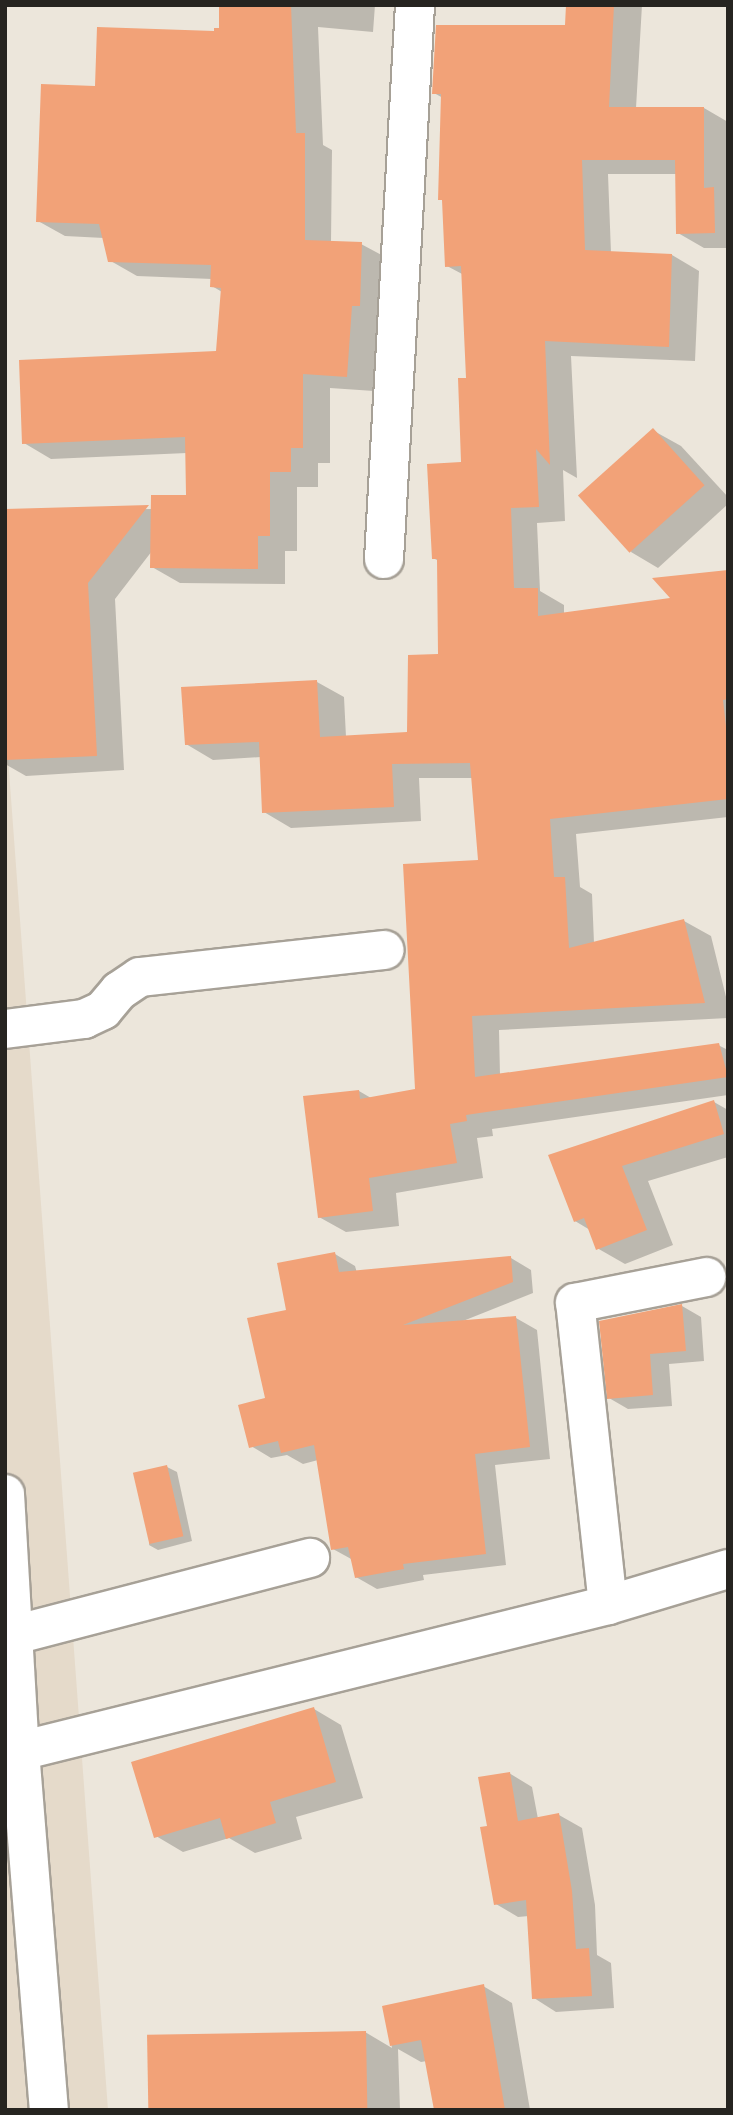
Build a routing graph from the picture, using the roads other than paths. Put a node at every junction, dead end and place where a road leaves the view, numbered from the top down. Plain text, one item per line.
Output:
1 (415, 5) edge
2 (384, 559) dead end
3 (385, 950) dead end
4 (5, 1029) edge
5 (706, 1277) dead end
6 (5, 1494) edge
7 (310, 1558) dead end
8 (728, 1569) edge
9 (608, 1605) junction
10 (14, 1635) junction
11 (20, 1751) junction
12 (49, 2110) edge

1 - 2 street
3 - 4 street
5 - 9 street
6 - 10 street
7 - 10 street
8 - 9 street
9 - 11 street
10 - 11 street
11 - 12 street

